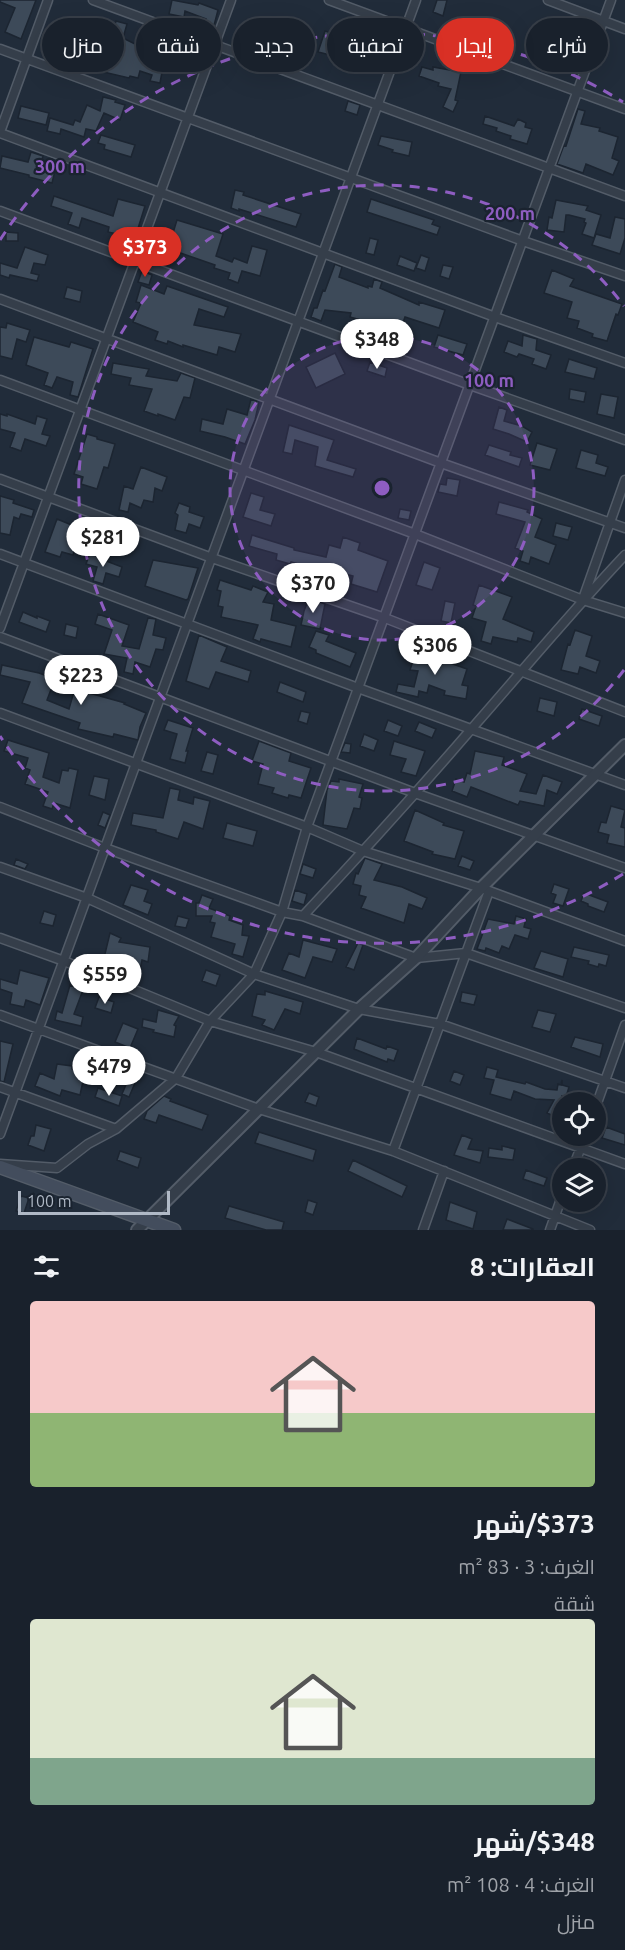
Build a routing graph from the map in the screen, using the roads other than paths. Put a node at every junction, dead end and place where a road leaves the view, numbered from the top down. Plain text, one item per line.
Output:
1 (48, 0) edge
2 (93, 0) edge
3 (231, 0) edge
4 (329, 0) edge
5 (416, 0) edge
6 (548, 0) edge
7 (611, 0) edge
8 (141, 18) edge
9 (378, 18) edge
10 (410, 18) edge
11 (595, 18) edge
12 (604, 18) edge
13 (608, 23) edge
14 (221, 26) edge
15 (625, 28) edge
16 (424, 35) edge
17 (221, 48) edge
18 (0, 49) edge
19 (27, 59) junction
20 (204, 72) edge
21 (390, 72) edge
22 (584, 72) edge
23 (577, 92) junction
24 (378, 105) junction
25 (625, 109) edge
26 (188, 117) junction
27 (0, 133) edge
28 (549, 169) junction
29 (352, 176) junction
30 (160, 192) junction
31 (625, 196) edge
32 (0, 211) edge
33 (523, 241) junction
34 (324, 252) junction
35 (135, 261) junction
36 (625, 276) edge
37 (0, 299) edge
38 (495, 317) junction
39 (299, 321) junction
40 (107, 338) junction
41 (625, 363) edge
42 (0, 380) edge
43 (470, 385) junction
44 (270, 398) junction
45 (80, 409) junction
46 (625, 440) edge
47 (441, 463) junction
48 (244, 469) junction
49 (0, 478) edge
50 (625, 480) edge
51 (48, 497) junction
52 (610, 523) junction
53 (625, 528) edge
54 (415, 534) junction
55 (0, 554) edge
56 (625, 555) edge
57 (212, 558) junction
58 (24, 563) junction
59 (583, 600) junction
60 (625, 613) edge
61 (385, 618) junction
62 (188, 623) junction
63 (0, 628) edge
64 (0, 637) edge
65 (523, 670) junction
66 (358, 688) junction
67 (161, 697) junction
68 (625, 712) edge
69 (0, 713) edge
70 (471, 730) junction
71 (625, 745) edge
72 (331, 761) junction
73 (136, 763) junction
74 (596, 774) junction
75 (625, 785) edge
76 (415, 793) junction
77 (0, 807) edge
78 (307, 827) junction
79 (535, 835) junction
80 (105, 848) junction
81 (363, 851) junction
82 (0, 867) edge
83 (625, 868) edge
84 (485, 890) junction
85 (87, 898) junction
86 (282, 912) junction
87 (303, 916) junction
88 (0, 938) edge
89 (625, 941) edge
90 (466, 953) junction
91 (416, 958) junction
92 (64, 961) junction
93 (254, 974) junction
94 (625, 1008) edge
95 (359, 1009) junction
96 (0, 1015) edge
97 (210, 1021) junction
98 (440, 1024) junction
99 (625, 1025) edge
100 (39, 1029) junction
101 (316, 1052) junction
102 (176, 1078) junction
103 (605, 1080) junction
104 (0, 1086) edge
105 (625, 1088) edge
106 (416, 1090) junction
107 (15, 1092) junction
108 (601, 1092) edge
109 (259, 1109) junction
110 (116, 1129) junction
111 (0, 1134) edge
112 (580, 1148) junction
113 (393, 1151) junction
114 (576, 1158) edge
115 (625, 1164) edge
116 (0, 1166) edge
117 (444, 1172) junction
118 (557, 1212) edge
119 (555, 1217) junction
120 (147, 1221) junction
121 (137, 1230) edge
122 (174, 1230) edge
123 (423, 1230) edge
124 (550, 1230) edge
125 (590, 1230) edge

1 - 19 street
2 - 8 street
3 - 14 street
4 - 9 street
5 - 10 street
6 - 11 street
7 - 12 street
13 - 15 street
16 - 23 street
17 - 24 street
18 - 19 street
19 - 26 street
19 - 27 street
20 - 26 street
21 - 24 street
22 - 23 street
23 - 25 street
23 - 28 street
24 - 28 street
24 - 29 street
26 - 29 street
26 - 30 street
27 - 30 street
28 - 31 street
28 - 33 street
29 - 33 street
29 - 34 street
30 - 34 street
30 - 35 street
32 - 35 street
33 - 36 street
33 - 38 street
34 - 38 street
34 - 39 street
35 - 39 street
35 - 40 street
37 - 40 street
38 - 41 street
38 - 43 street
39 - 43 street
39 - 44 street
40 - 44 street
40 - 45 street
42 - 45 street
43 - 46 street
43 - 47 street
44 - 47 street
44 - 48 street
45 - 48 street
45 - 51 street
47 - 52 street
47 - 54 street
48 - 54 street
48 - 57 street
49 - 51 street
50 - 52 street
51 - 57 street
51 - 58 street
52 - 53 street
52 - 59 street
54 - 59 street
54 - 61 street
55 - 58 street
56 - 59 street
57 - 61 street
57 - 62 street
58 - 62 street
58 - 63 street
59 - 60 street
59 - 65 street
61 - 65 street
61 - 66 street
62 - 66 street
62 - 67 street
64 - 67 street
65 - 68 street
65 - 70 street
66 - 70 street
66 - 72 street
67 - 72 street
67 - 73 street
69 - 73 street
70 - 74 street
70 - 76 street
71 - 74 street
72 - 76 street
72 - 78 street
73 - 78 street
73 - 80 street
74 - 75 street
74 - 79 street
76 - 79 street
76 - 81 street
77 - 80 street
78 - 81 street
78 - 86 street
79 - 83 street
79 - 84 street
80 - 85 street
80 - 86 street
81 - 84 street
81 - 87 street
82 - 85 street
84 - 89 street
84 - 90 street
84 - 91 street
85 - 92 street
85 - 93 street
86 - 87 street
86 - 93 street
87 - 91 street
88 - 92 street
90 - 91 street
90 - 94 street
90 - 98 street
91 - 95 street
92 - 97 street
92 - 100 street
93 - 95 street
93 - 97 street
95 - 98 street
95 - 101 street
96 - 100 street
97 - 101 street
97 - 102 street
98 - 103 street
98 - 106 street
99 - 103 street
100 - 102 street
100 - 107 street
101 - 106 street
101 - 109 street
102 - 109 street
102 - 110 street
103 - 105 street
103 - 108 street
104 - 107 street
106 - 112 street
106 - 113 street
107 - 110 street
107 - 111 street
109 - 113 street
109 - 120 street
110 - 116 street
112 - 114 street
112 - 115 street
113 - 117 street
116 - 120 main road
117 - 119 street
117 - 123 street
118 - 119 street
119 - 124 street
119 - 125 street
120 - 121 street
120 - 122 main road

